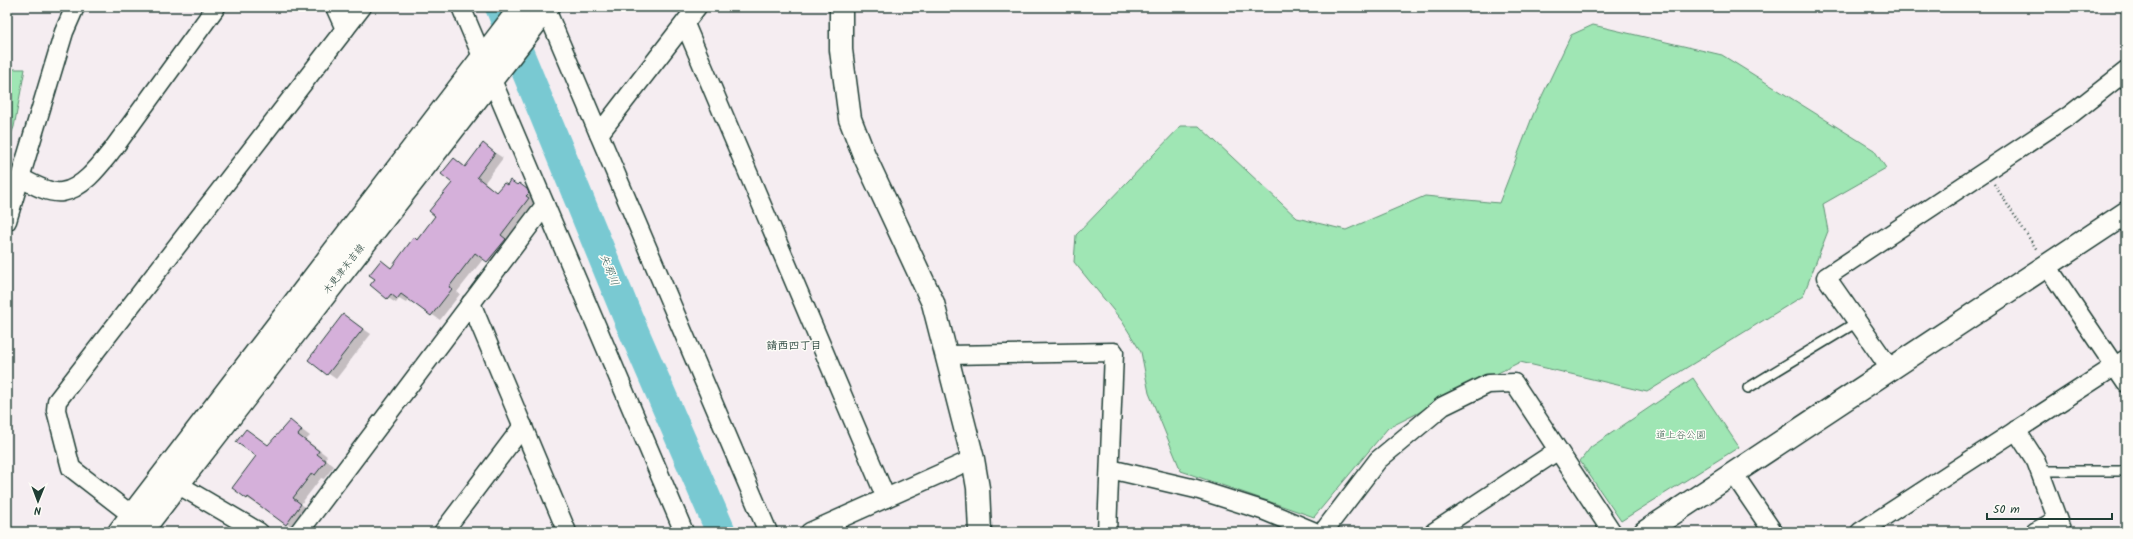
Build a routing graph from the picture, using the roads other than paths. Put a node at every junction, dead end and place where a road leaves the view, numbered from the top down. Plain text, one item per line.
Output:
1 (75, 7) edge
2 (216, 7) edge
3 (335, 7) edge
4 (362, 7) edge
5 (461, 7) edge
6 (521, 7) edge
7 (697, 7) edge
8 (841, 7) edge
9 (546, 8) edge
10 (685, 24) junction
11 (345, 29) junction
12 (487, 69) junction
13 (2126, 71) edge
14 (599, 134) junction
15 (21, 178) junction
16 (545, 204) junction
17 (2126, 213) edge
18 (7, 221) edge
19 (2047, 266) junction
20 (471, 303) junction
21 (1857, 322) junction
22 (948, 355) junction
23 (2121, 363) edge
24 (1891, 370) junction
25 (2126, 383) edge
26 (1748, 388) dead end
27 (523, 426) junction
28 (2016, 430) junction
29 (1557, 451) junction
30 (973, 459) junction
31 (1110, 468) junction
32 (2040, 471) junction
33 (2126, 471) edge
34 (1733, 473) junction
35 (170, 480) junction
36 (886, 498) junction
37 (134, 526) edge
38 (2060, 526) edge
39 (259, 532) edge
40 (299, 532) edge
41 (443, 532) edge
42 (567, 532) edge
43 (684, 532) edge
44 (768, 532) edge
45 (810, 532) edge
46 (980, 532) edge
47 (1107, 532) edge
48 (1315, 532) edge
49 (1323, 532) edge
50 (1434, 532) edge
51 (1612, 532) edge
52 (1645, 532) edge
53 (1773, 532) edge
54 (1860, 532) edge
55 (2035, 532) edge

1 - 15 street
2 - 15 street
3 - 11 street
4 - 11 street
5 - 12 street
6 - 12 street, 木更津末吉線
7 - 10 street
8 - 22 street
9 - 12 street, 木更津末吉線
9 - 14 street
10 - 14 street
10 - 36 street
11 - 37 street
12 - 16 street
12 - 35 street, 木更津末吉線
13 - 21 street
14 - 44 street
15 - 18 street
16 - 20 street
16 - 43 street
17 - 19 street
19 - 23 street
19 - 24 street
20 - 27 street
20 - 40 street
21 - 24 street
21 - 26 lane
22 - 30 street
22 - 31 street
23 - 25 street
23 - 28 street
24 - 34 street
27 - 41 street
27 - 42 street
28 - 32 street
28 - 54 street
29 - 49 street
29 - 50 street
29 - 51 street
30 - 36 street
30 - 46 street
31 - 47 street
31 - 48 street
32 - 33 lane
32 - 38 street
34 - 52 street
34 - 53 street
35 - 37 street, 木更津末吉線
35 - 39 street
36 - 45 street
38 - 55 street

